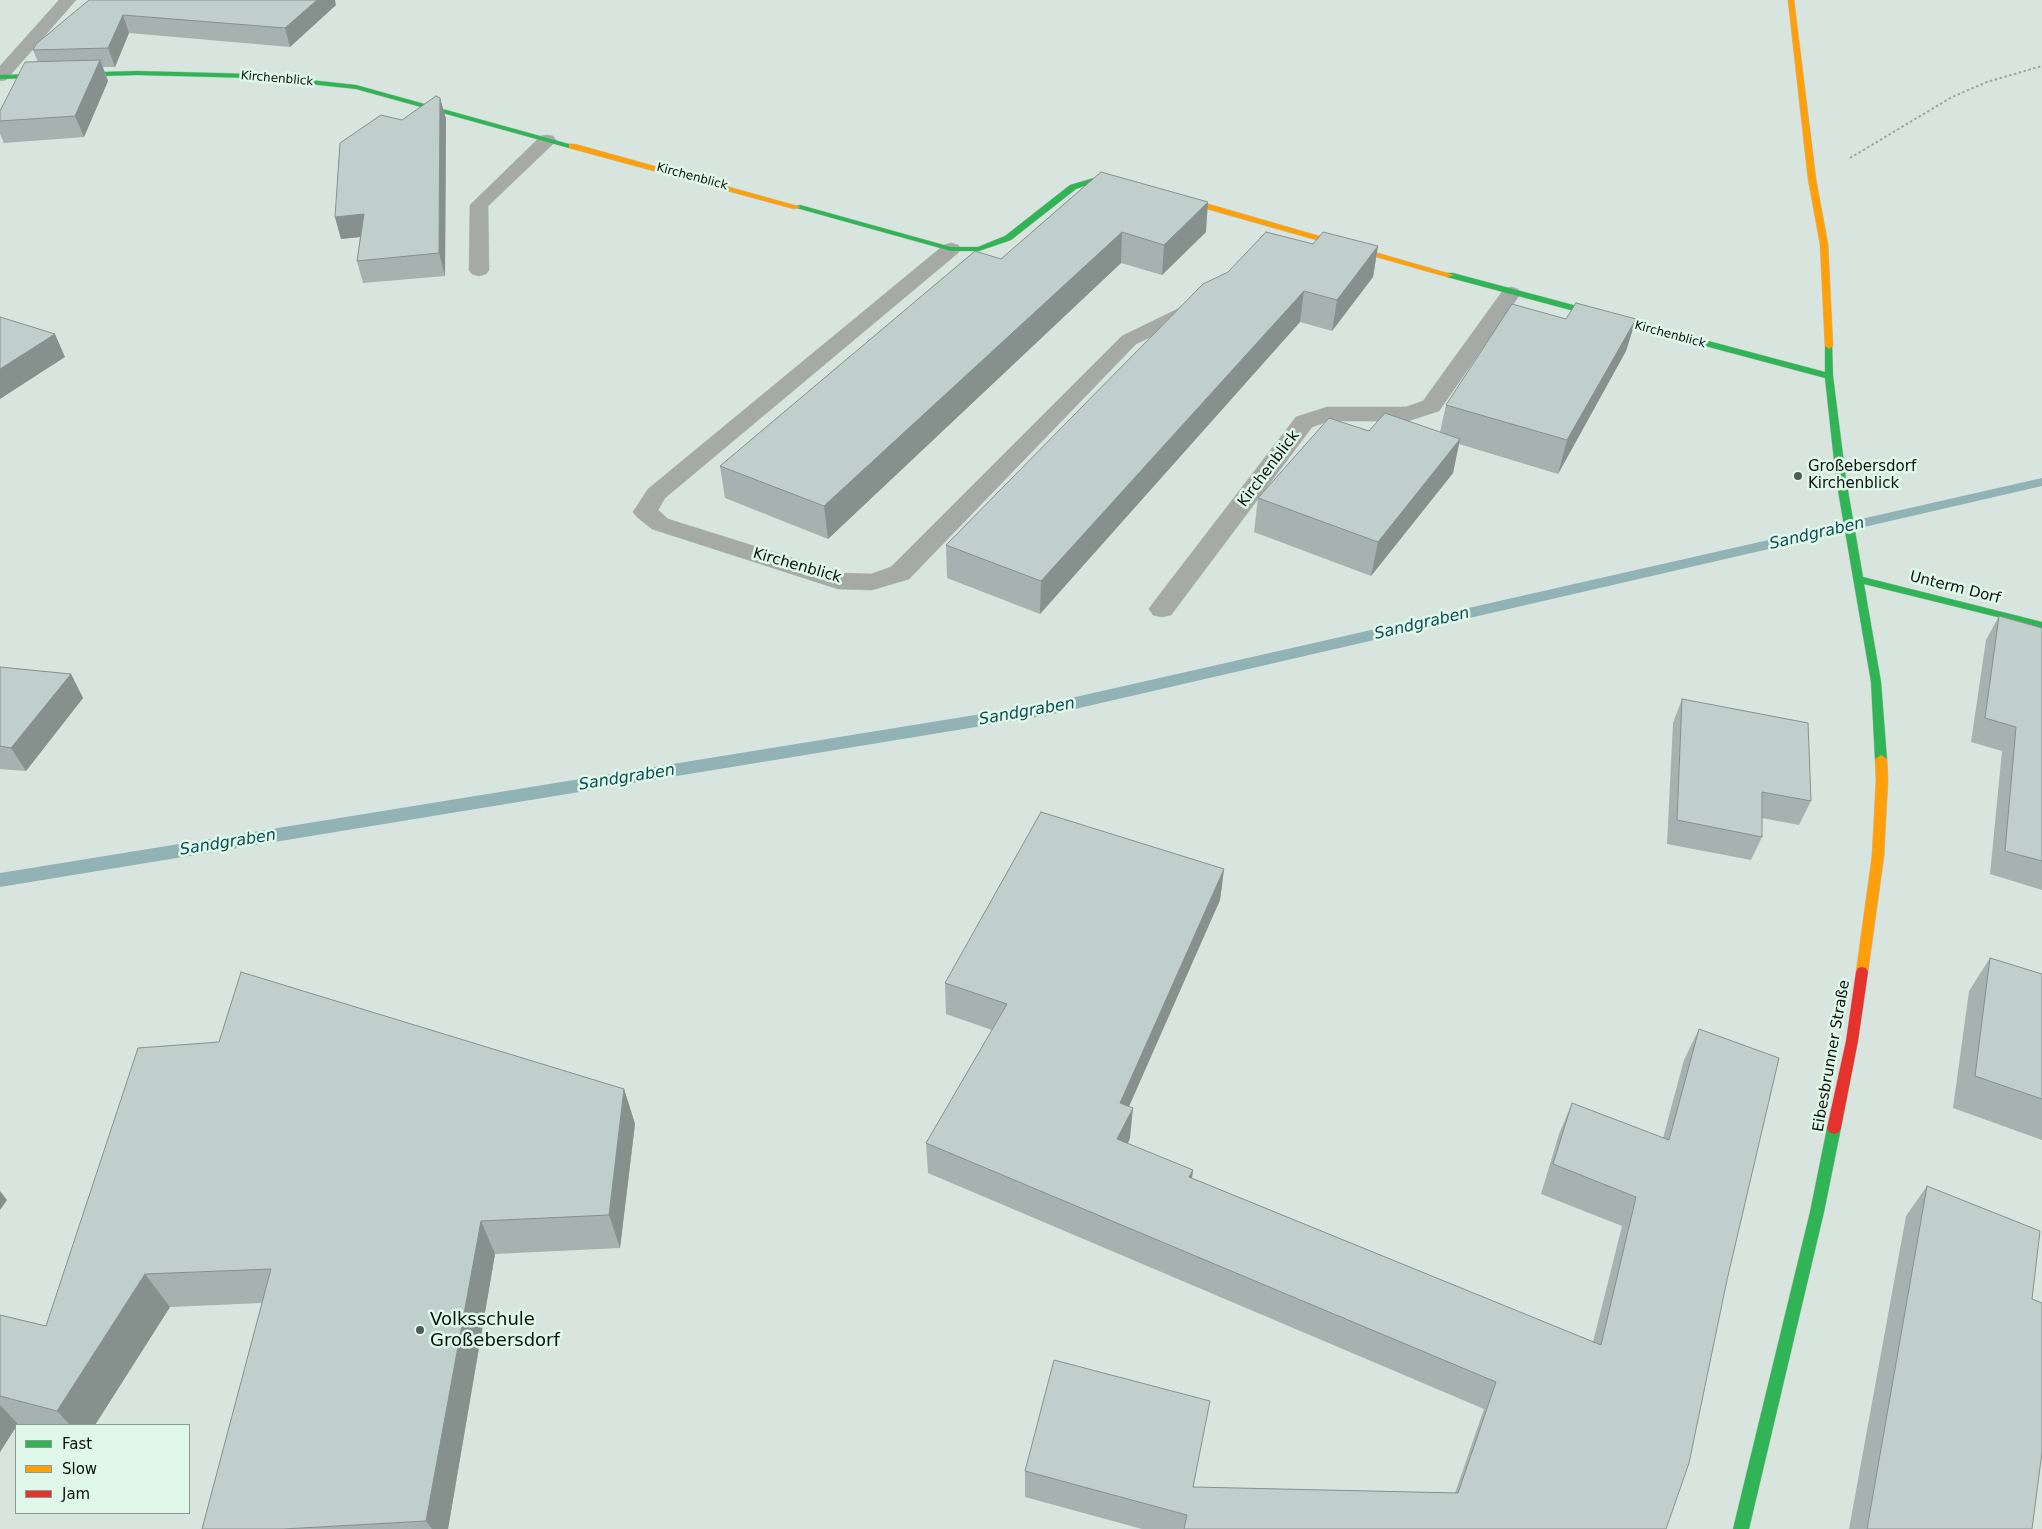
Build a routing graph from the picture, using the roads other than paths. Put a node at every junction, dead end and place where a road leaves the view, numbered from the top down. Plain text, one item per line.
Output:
1 (68, 0) edge
2 (1791, 0) edge
3 (0, 76) edge
4 (547, 140) junction
5 (1140, 188) edge
6 (1159, 193) edge
7 (1282, 227) junction
8 (1263, 248) edge
9 (951, 249) junction
10 (479, 270) dead end
11 (1511, 293) junction
12 (1217, 298) edge
13 (1828, 376) junction
14 (1860, 580) junction
15 (1162, 609) dead end
16 (2042, 625) edge
17 (1741, 1529) edge

1 - 3 street
2 - 13 street, Eibesbrunner Straße
3 - 4 street, Kirchenblick
4 - 9 street, Kirchenblick
4 - 10 street
5 - 9 street, Kirchenblick
6 - 7 street, Kirchenblick
7 - 8 street
7 - 11 street, Kirchenblick
9 - 12 street, Kirchenblick
11 - 13 street, Kirchenblick
11 - 15 street, Kirchenblick
13 - 14 street, Eibesbrunner Straße
14 - 16 street, Unterm Dorf
14 - 17 street, Eibesbrunner Straße

